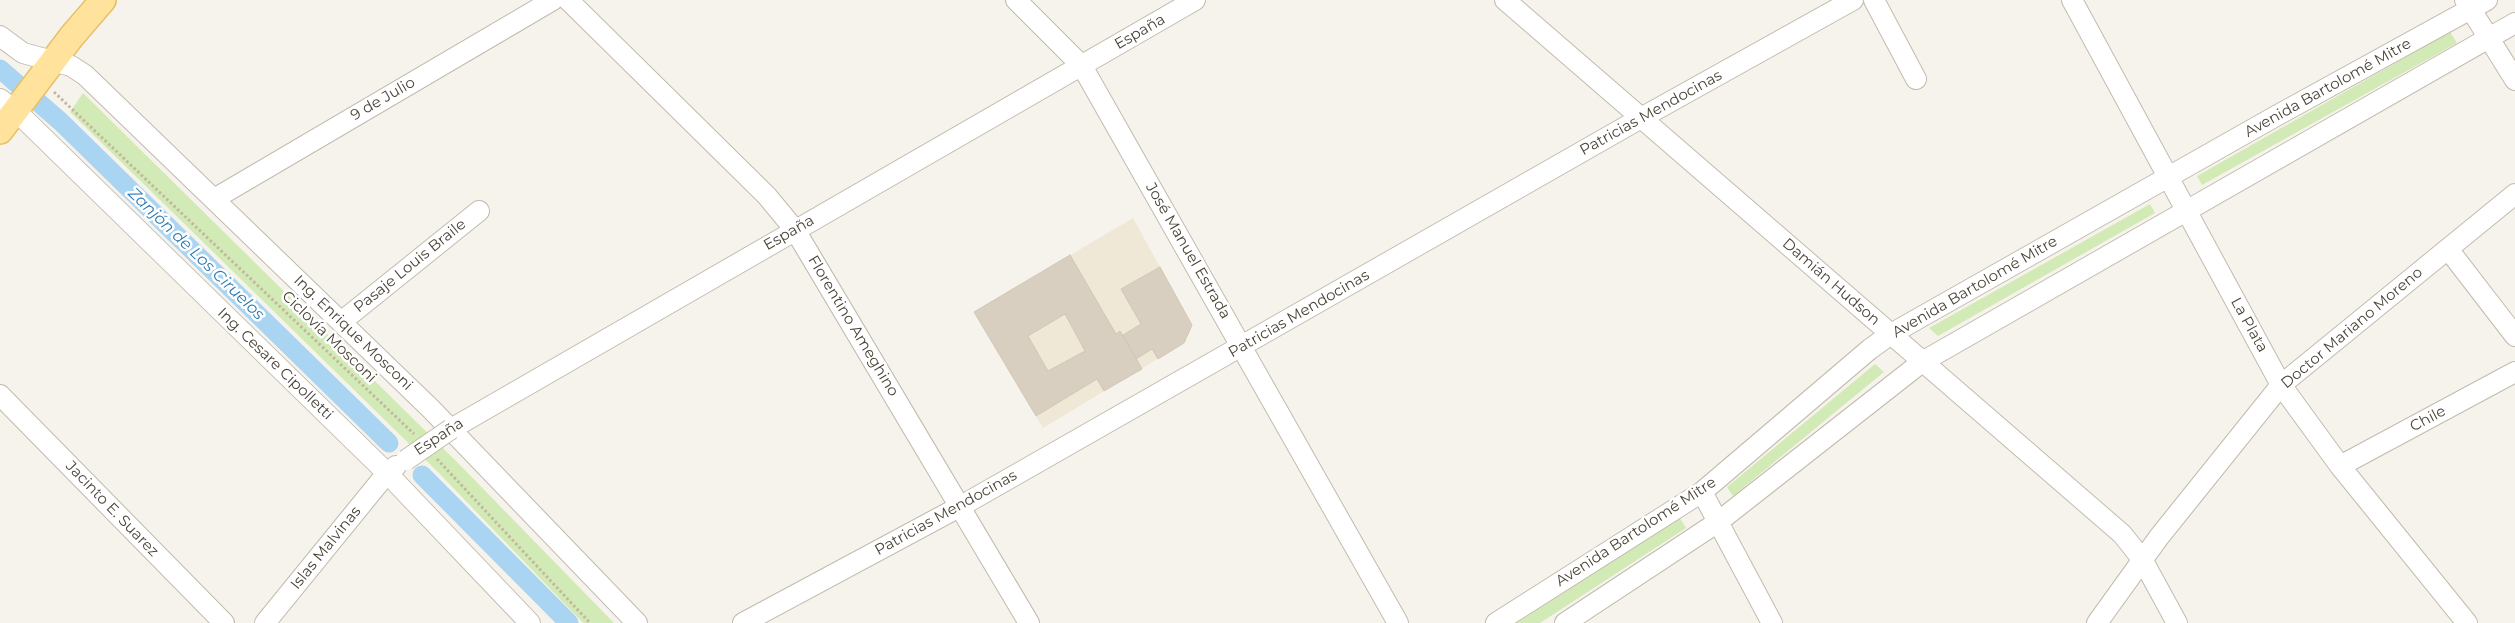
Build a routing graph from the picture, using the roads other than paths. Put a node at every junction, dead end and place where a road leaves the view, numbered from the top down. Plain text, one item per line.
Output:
1 (103, 0) edge
2 (553, 0) edge
3 (568, 0) edge
4 (1016, 0) edge
5 (1195, 0) edge
6 (1506, 0) edge
7 (1853, 0) edge
8 (1874, 0) edge
9 (2072, 0) edge
10 (2474, 3) edge
11 (2515, 23) edge
12 (0, 36) edge
13 (2489, 38) junction
14 (1082, 66) junction
15 (1916, 79) dead end
16 (2515, 80) edge
17 (28, 89) edge
18 (1640, 118) junction
19 (0, 131) edge
20 (2169, 178) junction
21 (2515, 194) edge
22 (214, 199) junction
23 (2186, 209) junction
24 (479, 211) dead end
25 (795, 230) junction
26 (2448, 248) junction
27 (341, 322) junction
28 (1891, 334) junction
29 (2515, 336) edge
30 (1242, 346) junction
31 (1922, 362) junction
32 (2515, 372) edge
33 (2281, 385) junction
34 (0, 395) edge
35 (451, 429) junction
36 (2340, 466) junction
37 (387, 473) junction
38 (1702, 492) junction
39 (961, 506) junction
40 (1718, 522) junction
41 (2142, 559) junction
42 (224, 623) edge
43 (265, 623) edge
44 (530, 623) edge
45 (637, 623) edge
46 (743, 623) edge
47 (1029, 623) edge
48 (1398, 623) edge
49 (1496, 623) edge
50 (1565, 623) edge
51 (1772, 623) edge
52 (2097, 623) edge
53 (2177, 623) edge
54 (2467, 623) edge

1 - 17 main road
2 - 22 street, 9 de Julio
3 - 25 street, Florentino Ameghino
4 - 14 street, José Manuel Estrada
5 - 14 street, España
6 - 18 street, Damián Hudson
7 - 18 street, Patricias Mendocinas
8 - 15 street
9 - 20 street, La Plata
10 - 13 street
10 - 20 street, Avenida Bartolomé Mitre
11 - 13 street
12 - 17 street, Ing. Enrique Mosconi
13 - 16 street
13 - 23 street
14 - 25 street, España
14 - 30 street, José Manuel Estrada
17 - 19 main road
17 - 22 street, Ing. Enrique Mosconi
17 - 37 street, Ing. Cesare Cipolletti
18 - 28 street, Damián Hudson
18 - 30 street, Patricias Mendocinas
20 - 23 street, La Plata
20 - 28 street, Avenida Bartolomé Mitre
21 - 26 street, Doctor Mariano Moreno
22 - 27 street, Ing. Enrique Mosconi
23 - 31 street
23 - 33 street, La Plata
24 - 27 street, Pasaje Louis Braile
25 - 35 street, España
25 - 39 street, Florentino Ameghino
26 - 29 street
26 - 33 street, Doctor Mariano Moreno
27 - 35 street, Ing. Enrique Mosconi
28 - 31 street, Damián Hudson
28 - 38 street, Avenida Bartolomé Mitre
30 - 39 street, Patricias Mendocinas
30 - 48 street, José Manuel Estrada
31 - 40 street
31 - 41 street, Damián Hudson
32 - 36 street, Chile
33 - 36 street, La Plata
33 - 41 street, Doctor Mariano Moreno
34 - 42 street, Jacinto E. Suarez
35 - 37 street, España, bridge
35 - 45 street, Ing. Enrique Mosconi
36 - 54 street, La Plata
37 - 43 street, Islas Malvinas
37 - 44 street, Ing. Cesare Cipolletti
38 - 40 street
38 - 49 street, Avenida Bartolomé Mitre
39 - 46 street, Patricias Mendocinas
39 - 47 street, Florentino Ameghino
40 - 50 street
40 - 51 street
41 - 52 street, Doctor Mariano Moreno
41 - 53 street, Damián Hudson

